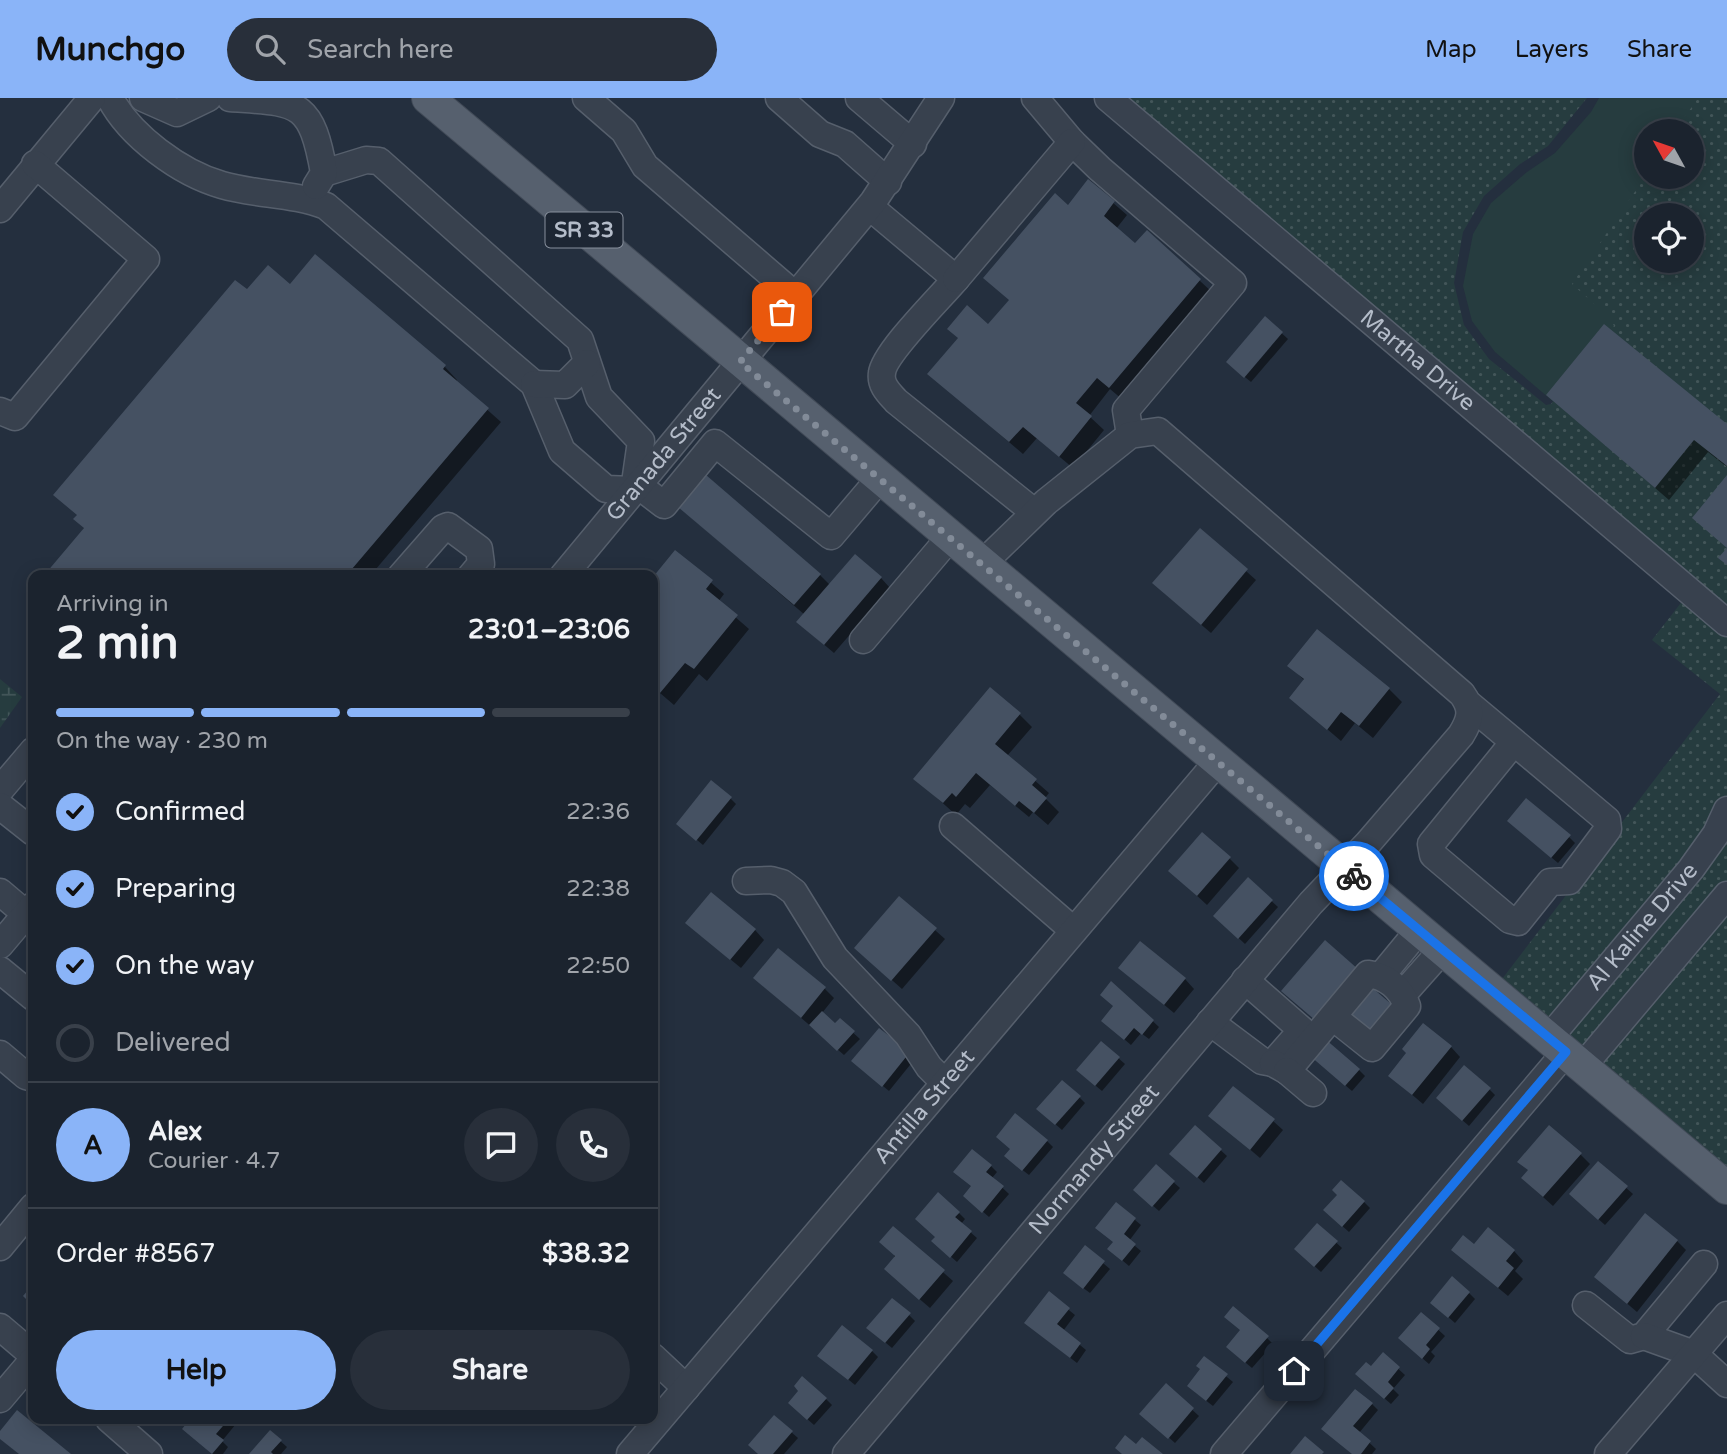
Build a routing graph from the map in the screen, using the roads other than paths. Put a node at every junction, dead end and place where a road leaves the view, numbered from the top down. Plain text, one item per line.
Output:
1 (92, 98) edge
2 (110, 98) edge
3 (143, 98) edge
4 (208, 98) edge
5 (230, 98) edge
6 (428, 98) edge
7 (586, 98) edge
8 (779, 98) edge
9 (859, 98) edge
10 (941, 98) edge
11 (1035, 98) edge
12 (1108, 98) edge
13 (177, 113) junction
14 (1072, 142) junction
15 (913, 144) junction
16 (35, 164) junction
17 (181, 165) junction
18 (324, 173) junction
19 (888, 181) junction
20 (309, 200) junction
21 (870, 207) junction
22 (0, 209) edge
23 (956, 279) junction
24 (796, 296) junction
25 (740, 362) junction
26 (587, 363) junction
27 (534, 384) junction
28 (0, 411) edge
29 (690, 422) junction
30 (1130, 435) junction
31 (715, 443) junction
32 (881, 477) junction
33 (636, 488) junction
34 (1034, 512) junction
35 (951, 536) junction
36 (983, 563) junction
37 (406, 570) edge
38 (476, 570) edge
39 (568, 570) edge
40 (1727, 623) edge
41 (863, 640) dead end
42 (1470, 705) junction
43 (1514, 741) junction
44 (28, 758) edge
45 (1218, 761) junction
46 (0, 790) edge
47 (0, 806) edge
48 (1723, 824) edge
49 (953, 826) dead end
50 (28, 828) edge
51 (1344, 868) junction
52 (746, 881) dead end
53 (0, 892) edge
54 (1727, 895) edge
55 (28, 912) edge
56 (28, 917) edge
57 (1073, 930) junction
58 (1431, 940) junction
59 (0, 945) edge
60 (0, 970) edge
61 (1381, 976) junction
62 (1245, 980) junction
63 (28, 993) edge
64 (1403, 994) junction
65 (1333, 1017) junction
66 (1210, 1022) junction
67 (1566, 1052) junction
68 (0, 1054) edge
69 (1280, 1067) junction
70 (28, 1077) edge
71 (945, 1083) junction
72 (1313, 1093) dead end
73 (1727, 1188) edge
74 (28, 1213) edge
75 (0, 1247) edge
76 (1704, 1264) dead end
77 (1586, 1305) dead end
78 (1727, 1315) edge
79 (0, 1327) edge
80 (1644, 1336) junction
81 (28, 1353) edge
82 (1694, 1354) junction
83 (658, 1362) edge
84 (28, 1364) edge
85 (1727, 1384) edge
86 (686, 1388) junction
87 (0, 1399) edge
88 (658, 1420) edge
89 (114, 1424) edge
90 (655, 1424) edge
91 (149, 1454) edge
92 (629, 1454) edge
93 (846, 1454) edge
94 (1224, 1454) edge
95 (1608, 1454) edge

1 - 16 street
2 - 17 street
3 - 13 street
4 - 13 street
5 - 18 street
6 - 25 main road, SR 33
7 - 24 street
8 - 19 street
9 - 15 street
10 - 15 street, Granada Street
11 - 14 street
12 - 40 street, Martha Drive
13 - 17 street
14 - 23 street
14 - 30 street
15 - 19 street, Granada Street
16 - 22 street
16 - 28 street
17 - 20 street
18 - 20 street
18 - 26 street
19 - 21 street, Granada Street
20 - 27 street
21 - 23 street
21 - 24 street, Granada Street
23 - 34 street
24 - 25 street, Granada Street
25 - 29 street, Granada Street
25 - 32 main road, SR 33
26 - 27 street
26 - 33 street
27 - 33 street
29 - 31 street
29 - 33 street, Granada Street
30 - 34 street
30 - 42 street
31 - 32 street
31 - 33 street
32 - 35 main road, SR 33
33 - 39 street, Granada Street
34 - 36 street
35 - 36 main road, SR 33
35 - 41 street
36 - 45 main road, SR 33
37 - 38 street
42 - 43 street
42 - 51 street, Normandy Street
43 - 43 street
44 - 46 street
45 - 51 main road, SR 33
45 - 57 street, Antilla Street
47 - 50 street
48 - 67 street, Al Kaline Drive
49 - 57 street
51 - 58 main road, SR 33
51 - 62 street, Normandy Street
52 - 71 street
53 - 55 street
54 - 67 street, Al Kaline Drive
56 - 59 street
57 - 71 street, Antilla Street
58 - 61 street
58 - 64 street
58 - 67 main road, SR 33
60 - 63 street
61 - 64 street
61 - 65 street
62 - 66 street, Normandy Street
62 - 69 street
64 - 65 street
65 - 69 street
66 - 69 street
66 - 93 street, Normandy Street
67 - 73 main road, SR 33
67 - 94 street
68 - 70 street
69 - 72 street
71 - 86 street, Antilla Street
74 - 75 street
76 - 80 street
77 - 80 street
78 - 82 street
79 - 81 street
80 - 82 street
82 - 85 street
82 - 95 street
83 - 86 street
84 - 87 street
86 - 88 street, Antilla Street
89 - 91 street
90 - 92 street, Antilla Street

